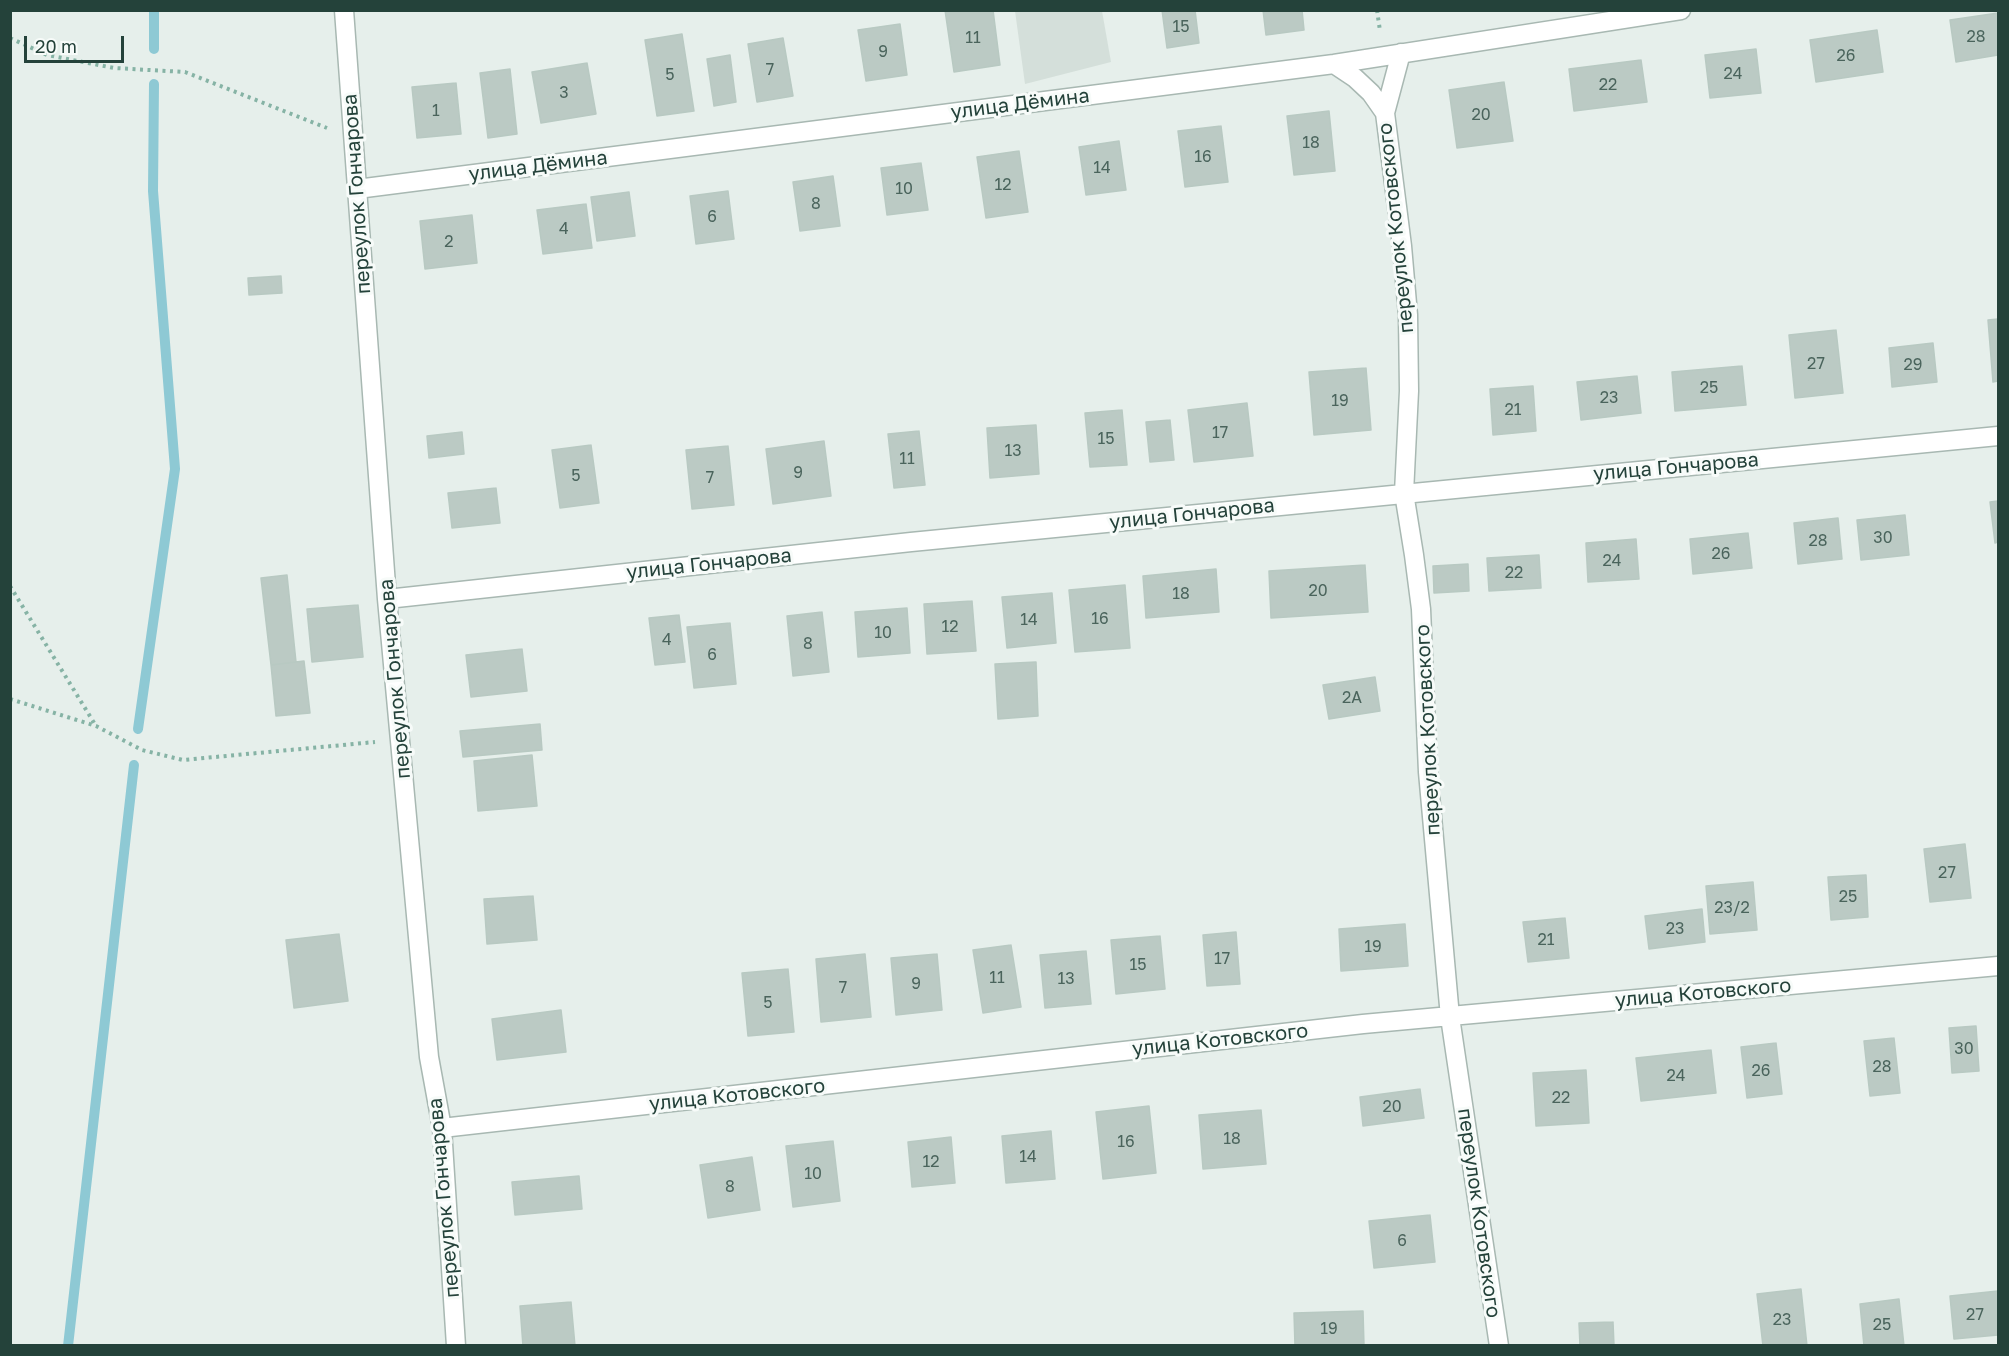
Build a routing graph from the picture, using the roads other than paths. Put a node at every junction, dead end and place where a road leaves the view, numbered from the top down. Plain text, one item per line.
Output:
1 (344, 10) edge
2 (1682, 10) edge
3 (1401, 53) junction
4 (1334, 64) junction
5 (1384, 113) junction
6 (357, 189) junction
7 (1998, 436) edge
8 (1404, 493) junction
9 (387, 599) junction
10 (1998, 966) edge
11 (1450, 1017) junction
12 (442, 1128) junction
13 (456, 1346) edge
14 (1499, 1346) edge

1 - 6 street, переулок Гончарова
2 - 3 street, улица Дёмина
3 - 4 street, улица Дёмина
3 - 5 street
4 - 5 street
4 - 6 street, улица Дёмина
5 - 8 street, переулок Котовского
6 - 9 street, переулок Гончарова
7 - 8 street, улица Гончарова
8 - 9 street, улица Гончарова
8 - 11 street, переулок Котовского
9 - 12 street, переулок Гончарова
10 - 11 street, улица Котовского
11 - 12 street, улица Котовского
11 - 14 street, переулок Котовского
12 - 13 street, переулок Гончарова

